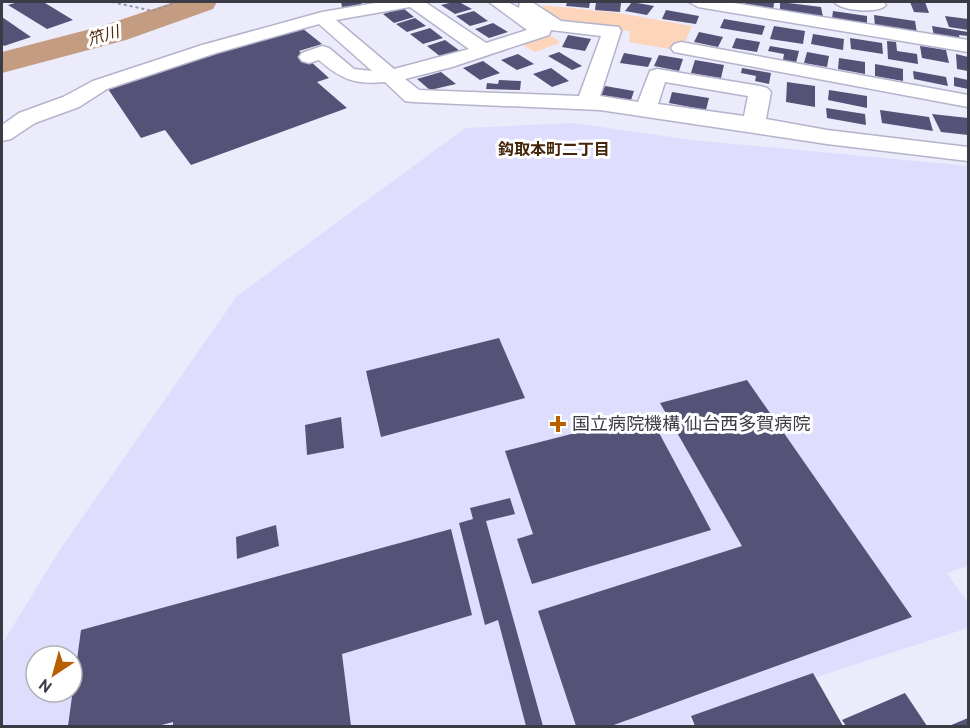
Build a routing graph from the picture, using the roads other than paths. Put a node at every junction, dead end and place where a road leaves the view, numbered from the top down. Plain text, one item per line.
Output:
1 (409, 2) edge
2 (414, 2) edge
3 (497, 2) edge
4 (520, 2) edge
5 (698, 2) edge
6 (843, 2) edge
7 (877, 5) dead end
8 (322, 17) junction
9 (969, 46) edge
10 (681, 48) dead end
11 (483, 50) junction
12 (309, 57) dead end
13 (394, 77) junction
14 (969, 100) edge
15 (587, 102) junction
16 (646, 109) junction
17 (754, 124) junction
18 (3, 134) dead end
19 (969, 154) edge

1 - 8 street
2 - 11 street
3 - 11 street
4 - 15 street
5 - 9 street
6 - 7 street
8 - 13 street
8 - 18 street
10 - 14 street
11 - 13 street
12 - 13 street
13 - 15 street
15 - 16 street
16 - 17 street
16 - 17 street
17 - 19 street

